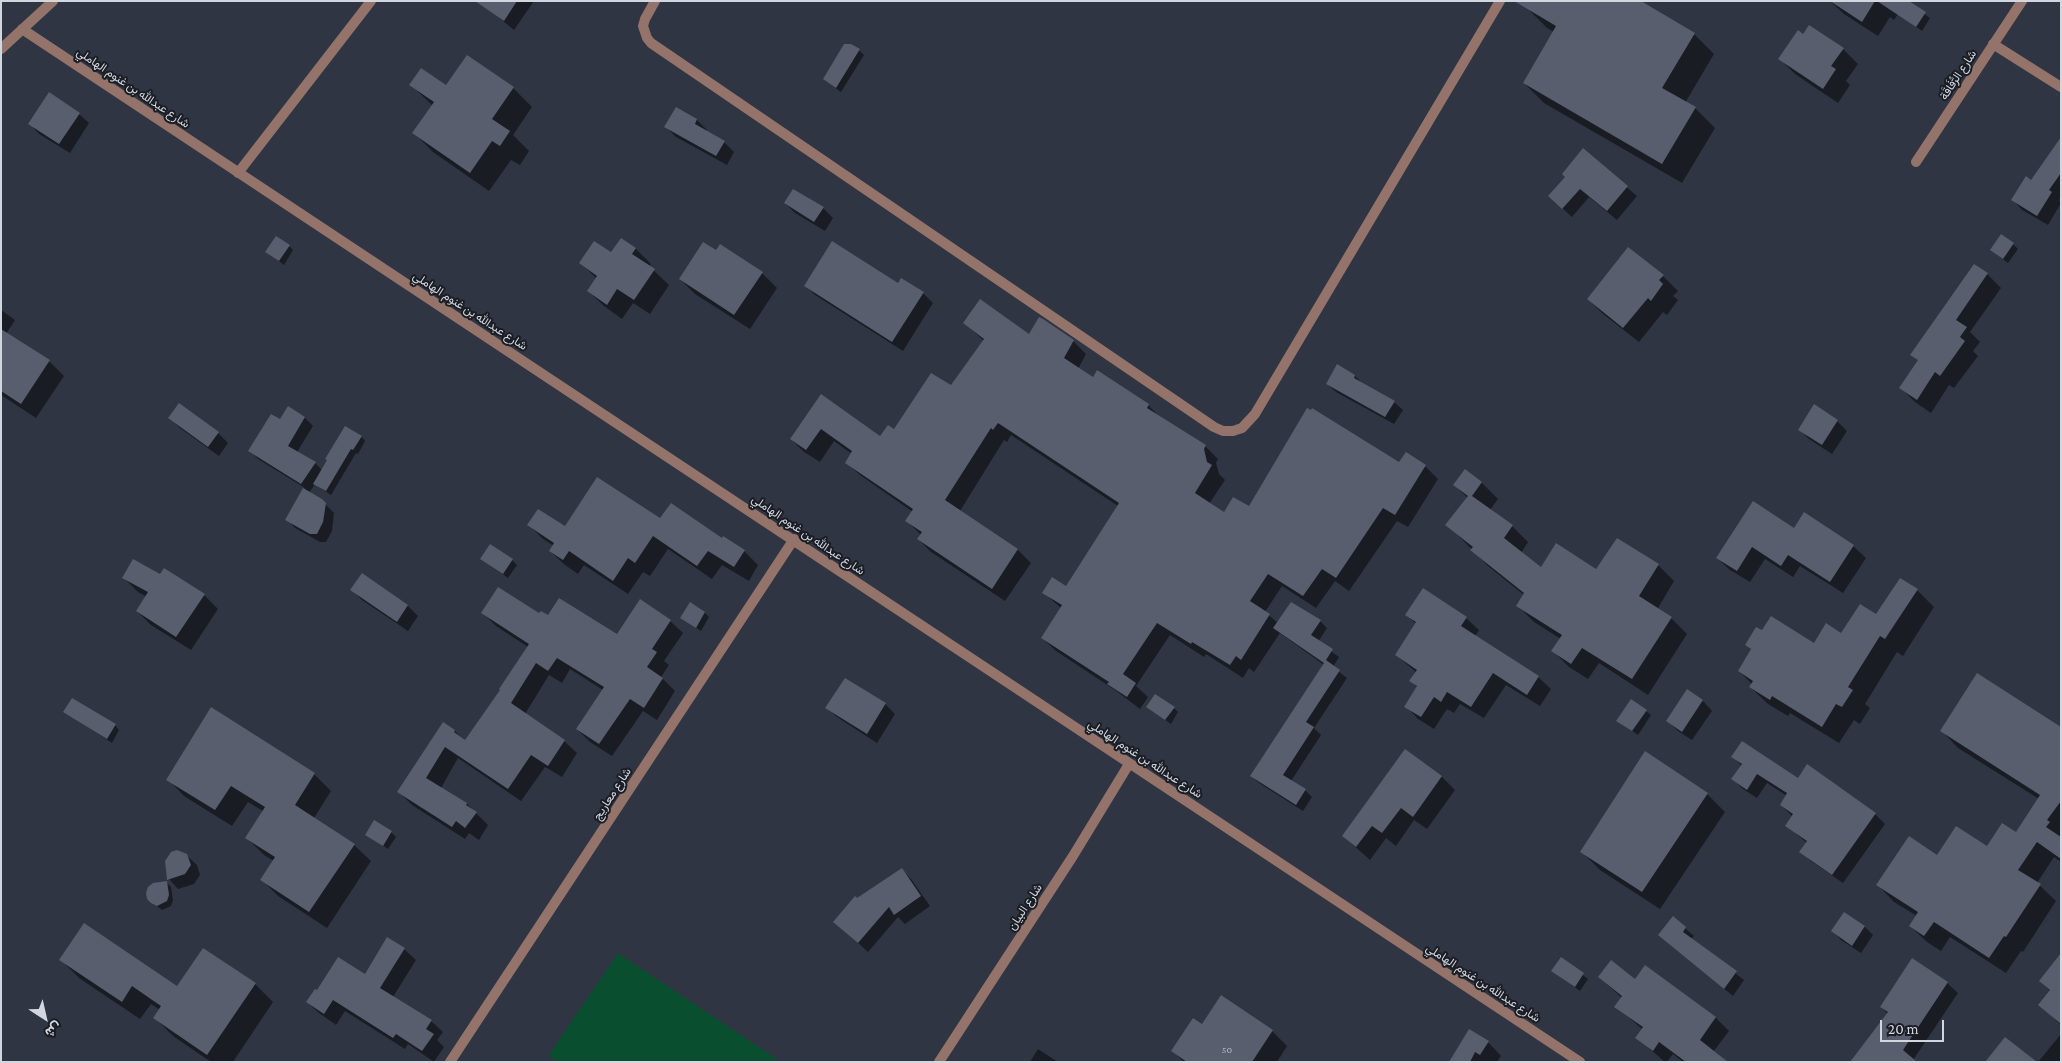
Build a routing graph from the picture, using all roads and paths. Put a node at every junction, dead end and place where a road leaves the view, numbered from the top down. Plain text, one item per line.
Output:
1 (53, 1) edge
2 (371, 1) edge
3 (655, 1) edge
4 (1500, 1) edge
5 (2022, 1) edge
6 (22, 29) junction
7 (1993, 44) junction
8 (1, 49) edge
9 (2061, 88) edge
10 (1916, 162) dead end
11 (238, 173) junction
12 (794, 539) junction
13 (1129, 764) junction
14 (450, 1062) edge
15 (939, 1062) edge
16 (1580, 1062) edge

1 - 6 street
2 - 11 street
3 - 4 street
5 - 7 street, شارع الرُّفَاقَة
6 - 8 street
6 - 11 street, شارع عبدالله بن غنوم الهاملي
7 - 9 street
7 - 10 street, شارع الرُّفَاقَة
11 - 12 street, شارع عبدالله بن غنوم الهاملي
12 - 13 street, شارع عبدالله بن غنوم الهاملي
12 - 14 street, شارع معاريج
13 - 15 street, شارع البيان
13 - 16 street, شارع عبدالله بن غنوم الهاملي

